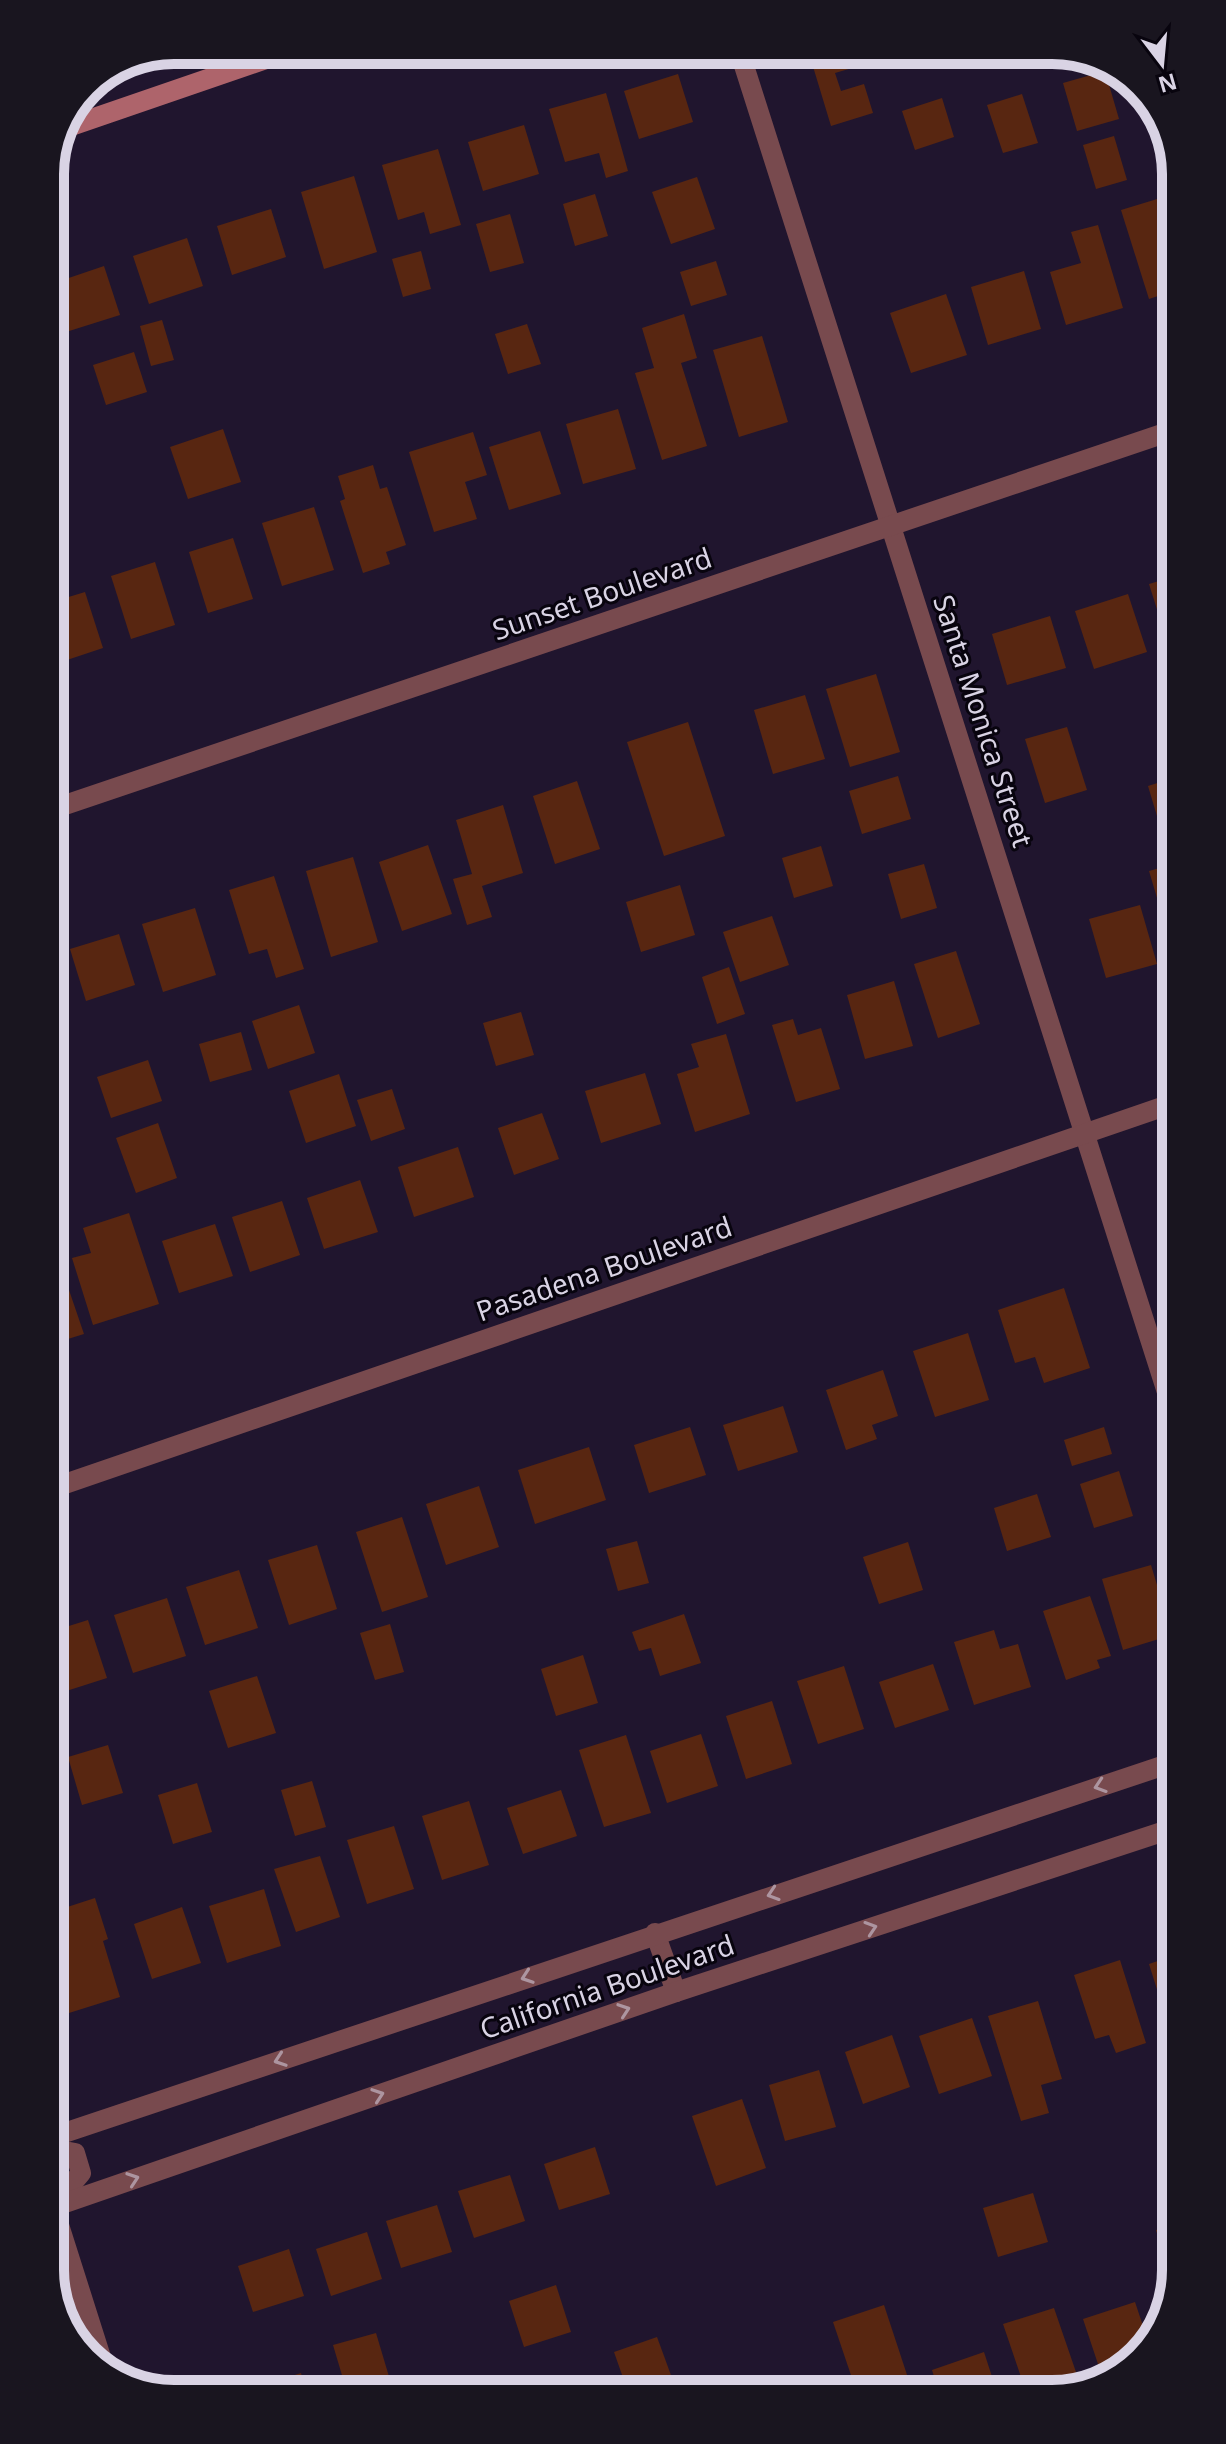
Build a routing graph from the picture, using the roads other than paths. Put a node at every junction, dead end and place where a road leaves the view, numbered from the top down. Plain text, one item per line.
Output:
1 (251, 64) edge
2 (743, 64) edge
3 (75, 124) edge
4 (1162, 434) edge
5 (891, 525) junction
6 (64, 805) edge
7 (1162, 1107) edge
8 (1085, 1133) junction
9 (1162, 1376) edge
10 (64, 1484) edge
11 (1162, 1766) edge
12 (1162, 1832) edge
13 (655, 1933) junction
14 (676, 1992) junction
15 (64, 2133) edge
16 (64, 2151) edge
17 (64, 2195) edge
18 (64, 2200) edge
19 (64, 2241) edge
20 (99, 2350) edge

1 - 3 street
2 - 5 street, Santa Monica Street
4 - 5 street, Sunset Boulevard
5 - 6 street, Sunset Boulevard
5 - 8 street, Santa Monica Street
7 - 8 street, Pasadena Boulevard
8 - 9 street, Santa Monica Street
8 - 10 street, Pasadena Boulevard
11 -> 13 street, California Boulevard
14 -> 12 street, California Boulevard
13 - 14 street
13 -> 15 street, California Boulevard
18 -> 14 street, California Boulevard
16 - 17 street
19 - 20 street

